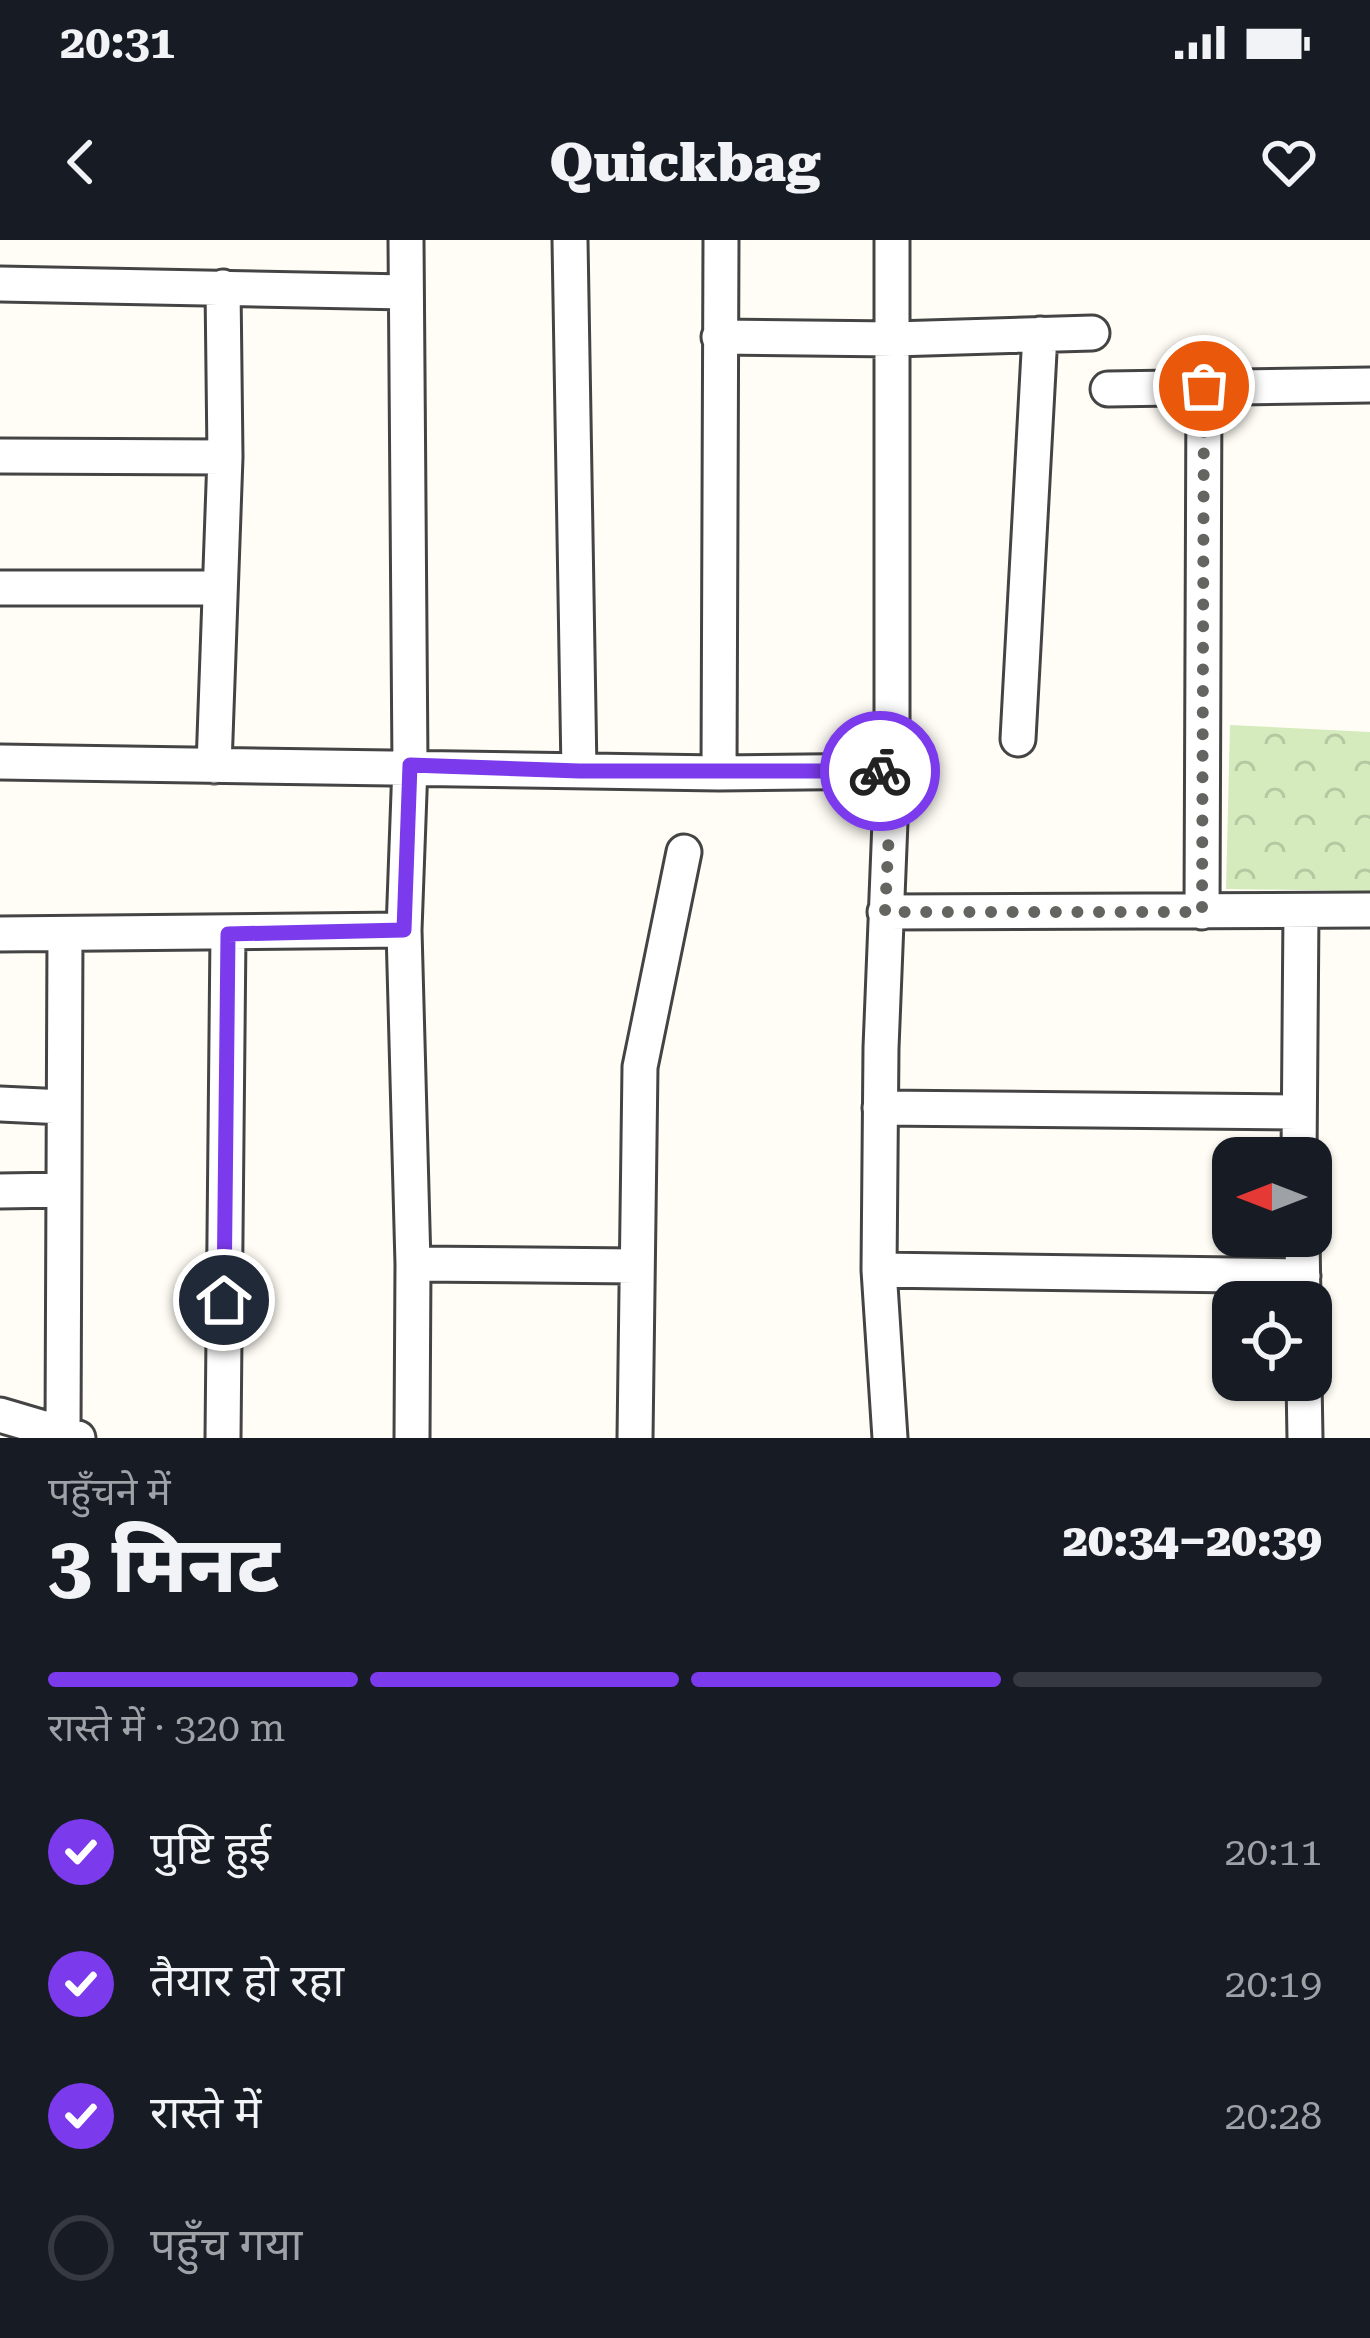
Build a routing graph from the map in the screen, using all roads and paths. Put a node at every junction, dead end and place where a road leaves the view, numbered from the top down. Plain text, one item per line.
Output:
1 (406, 240) edge
2 (570, 240) edge
3 (721, 240) edge
4 (892, 240) edge
5 (0, 284) edge
6 (223, 287) junction
7 (406, 292) junction
8 (1092, 333) dead end
9 (1040, 334) junction
10 (719, 337) junction
11 (895, 339) junction
12 (1370, 385) edge
13 (1204, 386) junction
14 (1108, 389) dead end
15 (0, 456) edge
16 (225, 458) junction
17 (0, 588) edge
18 (220, 588) junction
19 (1018, 739) dead end
20 (0, 762) edge
21 (410, 765) junction
22 (214, 766) junction
23 (579, 771) junction
24 (892, 771) junction
25 (719, 772) junction
26 (684, 851) dead end
27 (1370, 910) edge
28 (885, 912) junction
29 (1202, 912) junction
30 (1301, 912) junction
31 (404, 930) junction
32 (0, 934) edge
33 (228, 934) junction
34 (65, 935) junction
35 (0, 1104) edge
36 (64, 1107) junction
37 (880, 1108) junction
38 (1298, 1112) junction
39 (1299, 1137) edge
40 (64, 1190) junction
41 (0, 1191) edge
42 (413, 1264) junction
43 (634, 1266) junction
44 (879, 1270) junction
45 (1212, 1285) edge
46 (1304, 1401) edge
47 (0, 1415) edge
48 (70, 1435) edge
49 (223, 1438) edge
50 (412, 1438) edge
51 (634, 1438) edge
52 (890, 1438) edge
53 (1305, 1438) edge

1 - 7 street
2 - 23 street
3 - 10 street
4 - 11 street
5 - 6 street
6 - 7 street
6 - 16 street
7 - 21 street
8 - 9 street
9 - 11 street
9 - 19 street
10 - 11 street
10 - 25 street
11 - 24 street
12 - 13 street
13 - 14 street
13 - 29 street
15 - 16 street
16 - 18 street
17 - 18 street
18 - 22 street
20 - 22 street
21 - 22 street
21 - 23 street
21 - 31 street
23 - 25 street
24 - 25 street
24 - 28 street
26 - 43 street
27 - 30 street
28 - 29 street
28 - 37 street
29 - 30 street
30 - 38 street
31 - 33 street
31 - 42 street
32 - 34 street
33 - 34 street
33 - 49 street
34 - 36 street
35 - 36 street
36 - 40 street
37 - 38 street
37 - 44 street
38 - 39 street
40 - 41 street
40 - 48 street
42 - 43 street
42 - 50 street
43 - 51 street
44 - 45 street
44 - 52 street
46 - 53 street
47 - 48 street

